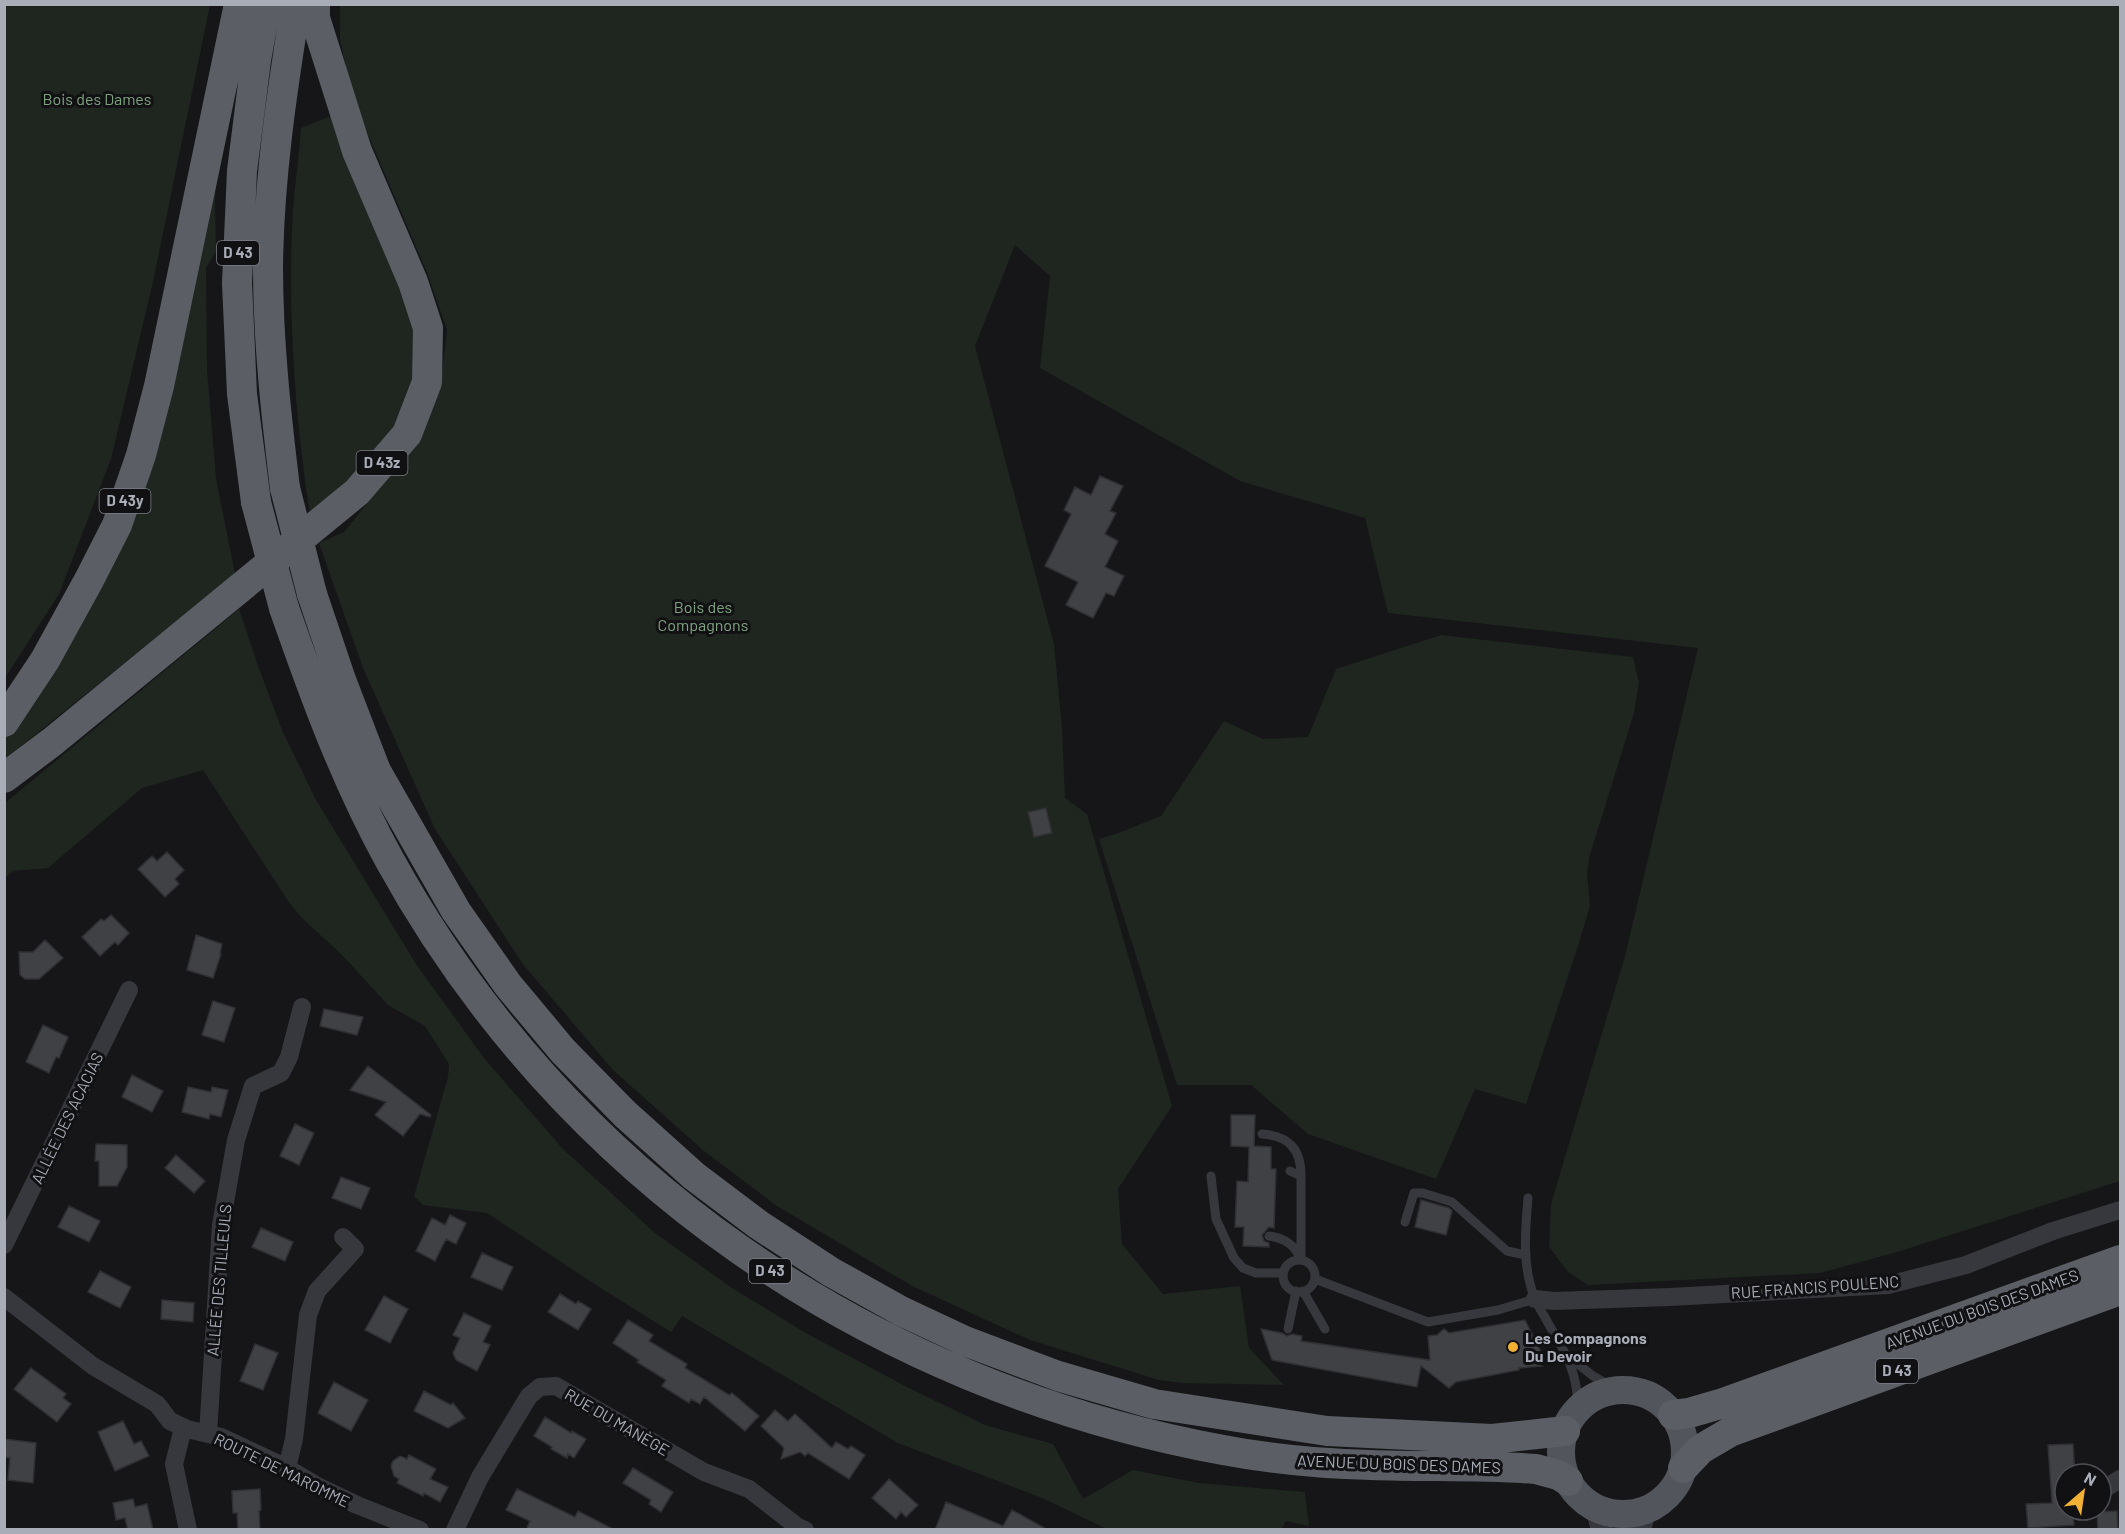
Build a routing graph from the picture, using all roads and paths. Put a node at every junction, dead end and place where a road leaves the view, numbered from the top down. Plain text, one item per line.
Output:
1 (239, 4) edge
2 (266, 4) edge
3 (296, 4) edge
4 (315, 4) edge
5 (4, 722) edge
6 (4, 778) edge
7 (129, 990) dead end
8 (302, 1006) dead end
9 (1262, 1134) dead end
10 (1290, 1171) dead end
11 (1211, 1176) dead end
12 (1301, 1176) junction
13 (1528, 1198) dead end
14 (2121, 1210) edge
15 (1405, 1222) dead end
16 (1269, 1236) dead end
17 (343, 1237) dead end
18 (4, 1245) edge
19 (1526, 1255) junction
20 (1301, 1260) junction
21 (2121, 1260) edge
22 (1283, 1273) junction
23 (1314, 1279) junction
24 (2121, 1290) edge
25 (1299, 1291) junction
26 (4, 1298) edge
27 (1534, 1299) junction
28 (1288, 1329) dead end
29 (1325, 1329) dead end
30 (1568, 1356) junction
31 (1618, 1390) junction
32 (1673, 1415) junction
33 (1571, 1420) junction
34 (183, 1428) junction
35 (208, 1434) junction
36 (287, 1468) junction
37 (1683, 1468) junction
38 (1568, 1481) junction
39 (1599, 1518) edge
40 (1643, 1520) edge
41 (188, 1530) edge
42 (420, 1530) edge
43 (455, 1530) edge
44 (805, 1530) edge

1 - 5 highway, D 43y
2 - 38 highway, AVENUE DU BOIS DES DAMES / D 43, bridge
3 - 33 highway, AVENUE DU BOIS DES DAMES / D 43, bridge
4 - 6 highway, D 43z
7 - 18 street, ALLÉE DES ACACIAS
8 - 35 street, ALLÉE DES TILLEULS
9 - 12 lane
10 - 12 lane
11 - 22 lane
12 - 20 lane
13 - 19 lane
14 - 27 street, RUE FRANCIS POULENC
15 - 19 lane
16 - 20 lane
17 - 36 street
19 - 27 lane
20 - 22 lane
20 - 23 lane
21 - 32 highway, AVENUE DU BOIS DES DAMES / D 43
22 - 25 lane
23 - 25 lane
23 - 27 lane
24 - 37 highway, AVENUE DU BOIS DES DAMES / D 43
25 - 28 lane
25 - 29 lane
26 - 34 street, ROUTE DE MAROMME
27 - 30 lane
30 - 31 lane
30 - 33 lane
31 - 32 main road
31 - 33 main road
32 - 37 main road
33 - 38 main road
34 - 35 street, ROUTE DE MAROMME
34 - 41 street
35 - 36 street, ROUTE DE MAROMME
36 - 42 street, ROUTE DE MAROMME
37 - 40 main road
38 - 39 main road
39 - 40 main road
43 - 44 street, RUE DU MANÈGE

